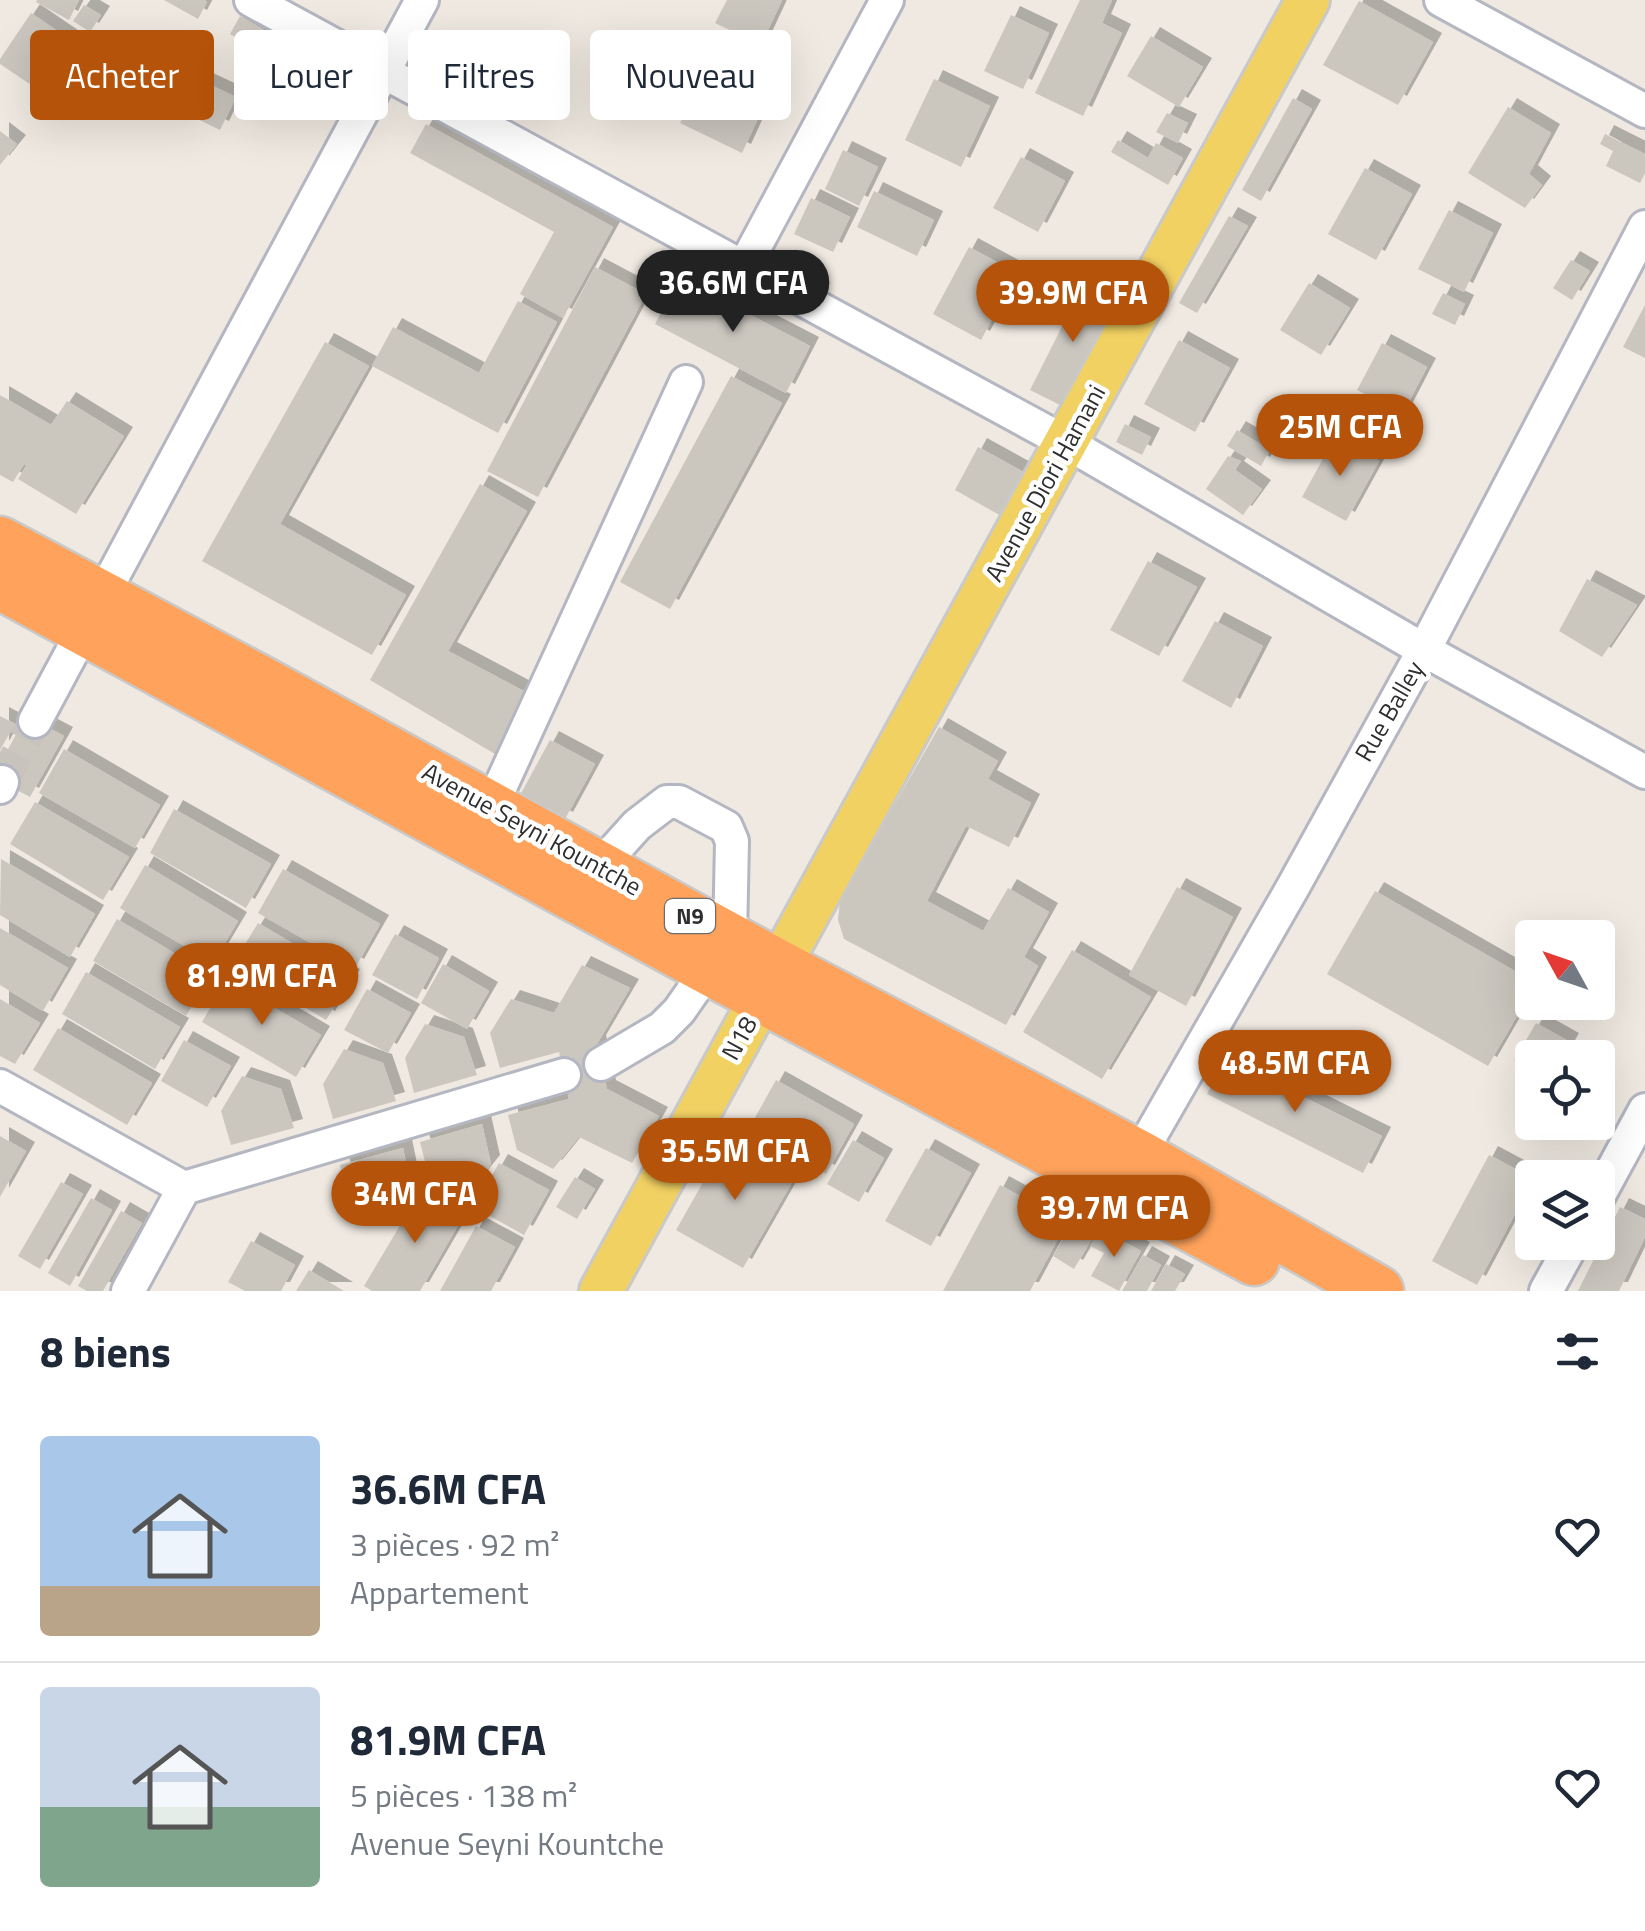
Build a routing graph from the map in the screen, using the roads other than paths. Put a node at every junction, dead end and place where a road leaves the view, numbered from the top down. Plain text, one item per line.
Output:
1 (251, 0) edge
2 (422, 0) edge
3 (887, 0) edge
4 (1308, 0) edge
5 (1441, 0) edge
6 (308, 30) edge
7 (388, 61) edge
8 (388, 73) edge
9 (1645, 111) edge
10 (356, 120) edge
11 (1645, 227) edge
12 (744, 266) junction
13 (686, 382) dead end
14 (1067, 444) junction
15 (0, 542) edge
16 (0, 584) edge
17 (93, 614) junction
18 (1424, 650) junction
19 (36, 721) tunnel mouth
20 (1645, 772) edge
21 (491, 806) junction
22 (600, 866) junction
23 (720, 954) junction
24 (770, 980) junction
25 (602, 1064) dead end
26 (564, 1075) dead end
27 (0, 1086) edge
28 (1645, 1110) edge
29 (1615, 1166) edge
30 (1130, 1172) junction
31 (184, 1188) junction
32 (1562, 1260) edge
33 (1371, 1289) edge
34 (128, 1291) edge
35 (601, 1291) edge
36 (1310, 1291) edge
37 (1546, 1291) edge

1 - 6 street
2 - 7 street
3 - 12 street
4 - 14 main road, Avenue Diori Hamani
5 - 9 street
8 - 12 street
10 - 17 street
11 - 18 street, Rue Balley
12 - 14 street
13 - 21 street
14 - 18 street
14 - 24 main road, Avenue Diori Hamani
15 - 17 highway, Avenue Seyni Kountche / N9
16 - 17 highway, Avenue Seyni Kountche / N9
17 - 19 street
17 - 21 highway, Avenue Seyni Kountche / N9
17 - 23 highway, Avenue Seyni Kountche / N9
18 - 20 street
18 - 30 street, Rue Balley
21 - 22 highway, Avenue Seyni Kountche / N9
22 - 23 highway, Avenue Seyni Kountche / N9
22 - 23 street
23 - 24 highway, Avenue Seyni Kountche / N9
23 - 25 street
24 - 30 highway, Avenue Seyni Kountche / N9
24 - 35 main road, N18
26 - 31 street
27 - 31 street
28 - 29 street
30 - 33 highway, Avenue Seyni Kountche / N9
30 - 36 highway, Avenue Seyni Kountche / N9
31 - 34 street
32 - 37 street

